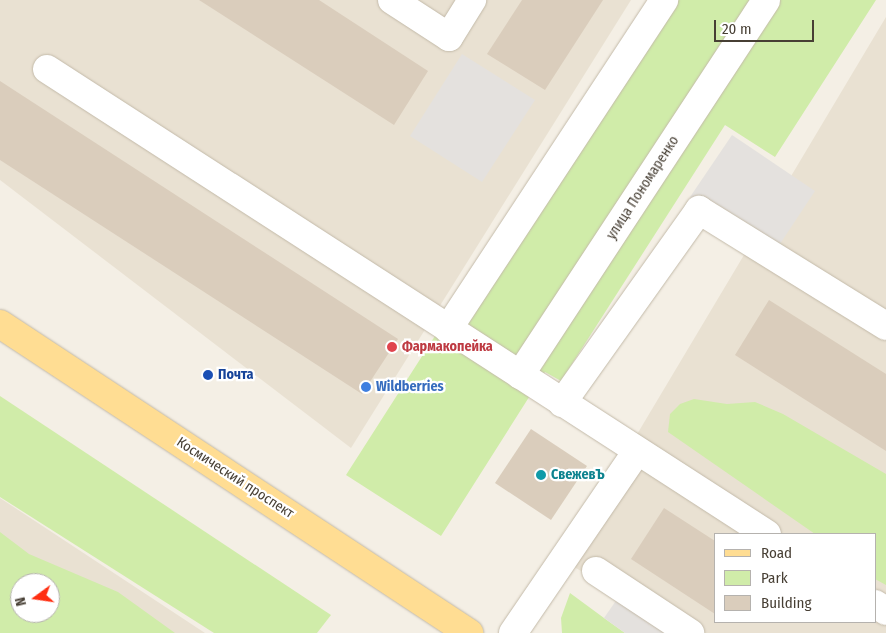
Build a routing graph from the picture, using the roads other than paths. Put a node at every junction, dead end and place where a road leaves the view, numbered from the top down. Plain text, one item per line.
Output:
1 (392, 0) edge
2 (472, 0) edge
3 (664, 0) edge
4 (766, 0) edge
5 (47, 69) dead end
6 (0, 324) edge
7 (886, 326) edge
8 (448, 329) junction
9 (520, 375) junction
10 (562, 403) junction
11 (637, 451) junction
12 (765, 533) edge
13 (596, 571) dead end
14 (468, 633) edge
15 (513, 633) edge
16 (690, 633) edge

1 - 2 street
3 - 8 street
4 - 9 street, улица Пономаренко
5 - 8 street
6 - 14 main road, Космический проспект
7 - 10 street
8 - 9 street
9 - 10 street
10 - 11 street
11 - 12 street
11 - 15 street
13 - 16 street

